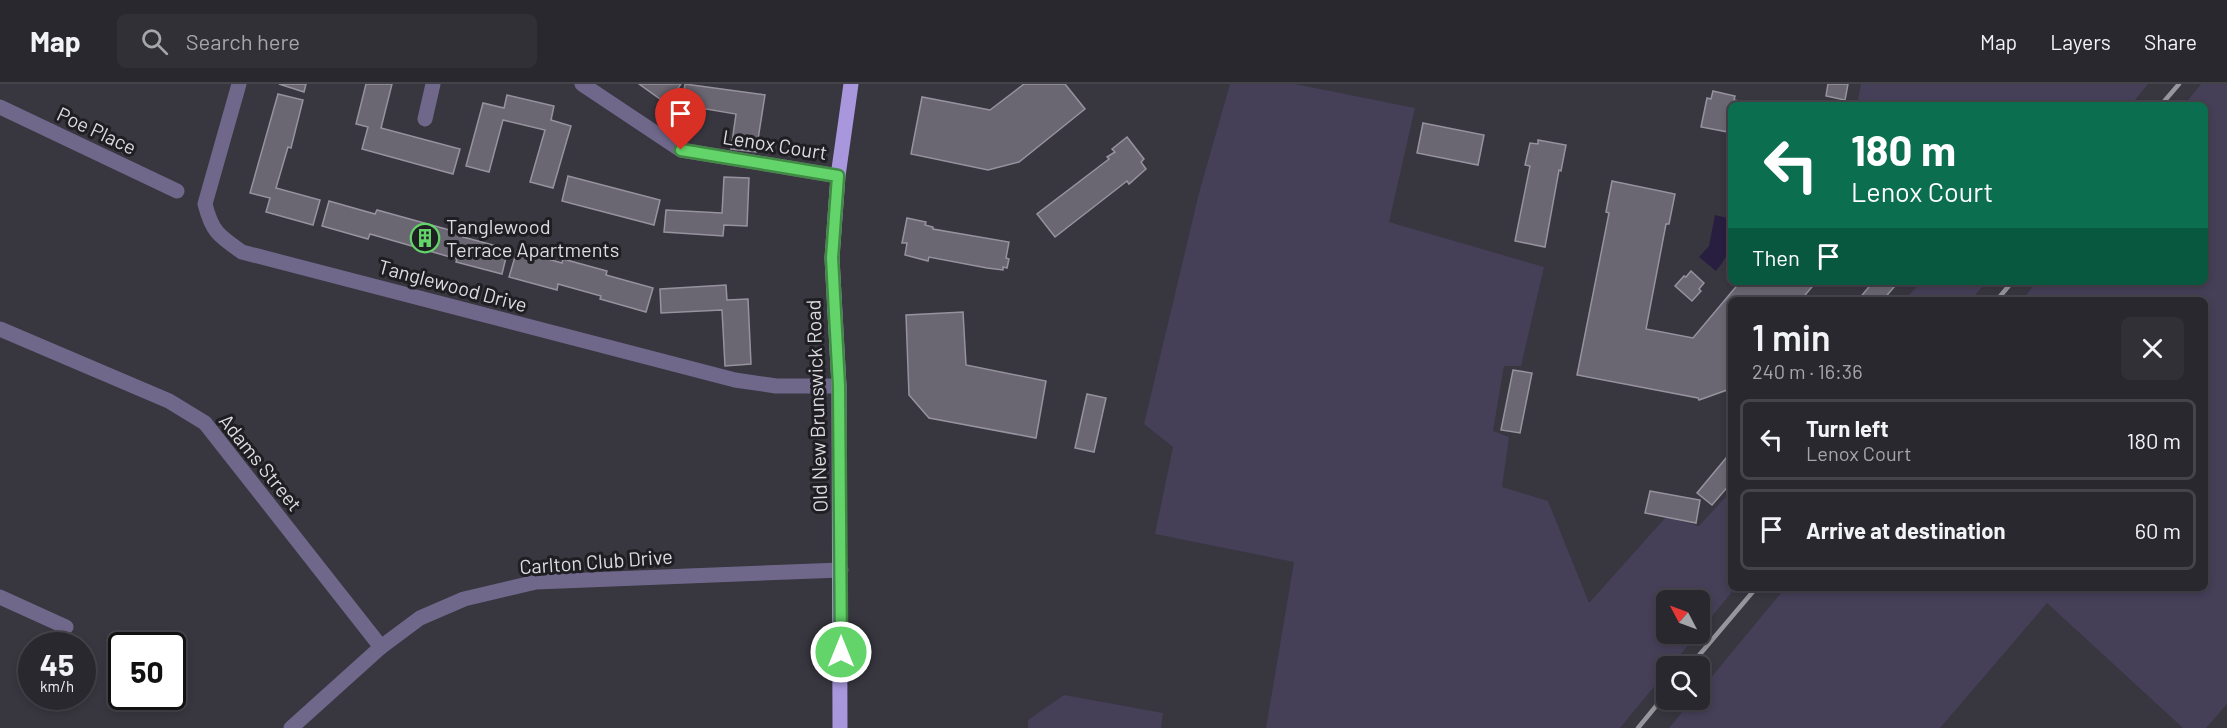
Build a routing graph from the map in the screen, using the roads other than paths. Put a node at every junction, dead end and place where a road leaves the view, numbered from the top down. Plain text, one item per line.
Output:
1 (239, 84) edge
2 (433, 84) edge
3 (582, 84) edge
4 (851, 84) edge
5 (0, 107) edge
6 (425, 119) dead end
7 (838, 176) junction
8 (177, 190) dead end
9 (0, 329) edge
10 (839, 386) junction
11 (841, 570) junction
12 (0, 597) edge
13 (66, 627) dead end
14 (381, 648) junction
15 (291, 728) edge
16 (840, 728) edge

1 - 10 street, Tanglewood Drive
2 - 6 street
3 - 7 street, Lenox Court
4 - 7 main road, Old New Brunswick Road
5 - 8 street, Poe Place
7 - 10 main road, Old New Brunswick Road
9 - 14 street, Adams Street
10 - 11 main road, Old New Brunswick Road
11 - 14 street, Carlton Club Drive
11 - 16 main road, Old New Brunswick Road
12 - 13 street
14 - 15 street, Carlton Club Drive

